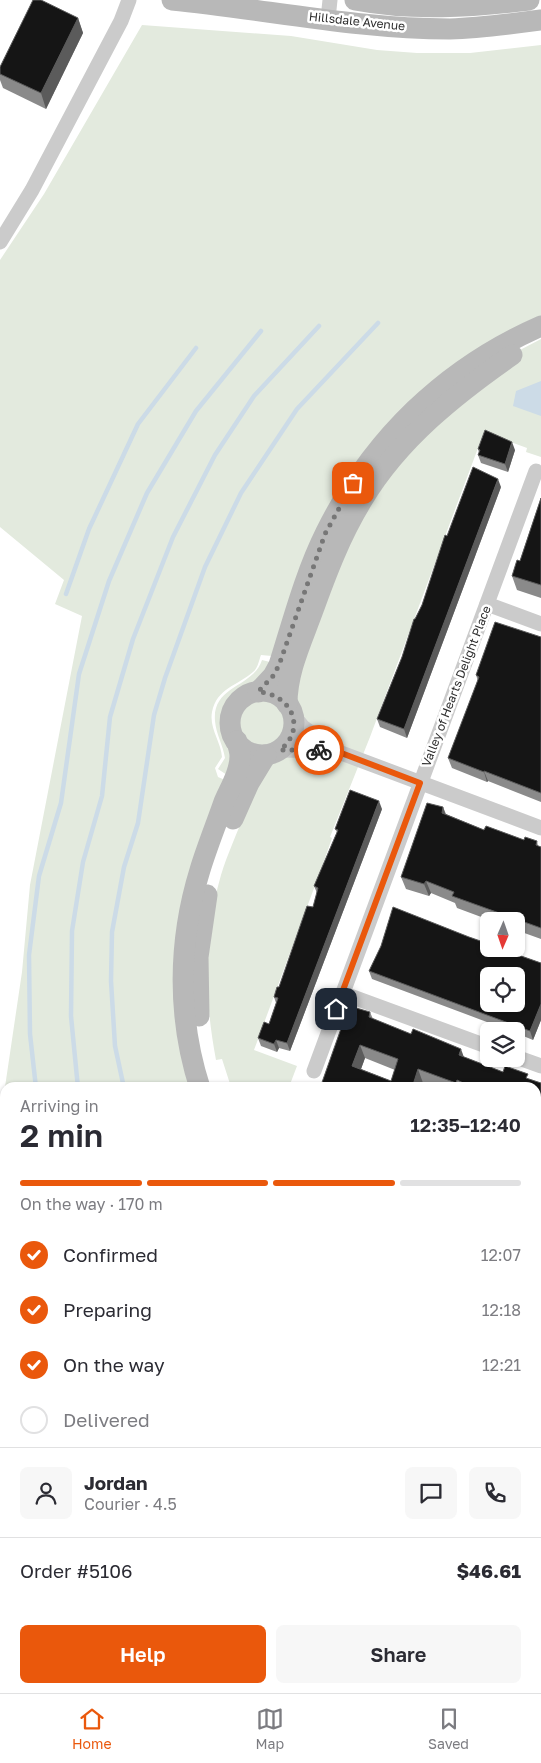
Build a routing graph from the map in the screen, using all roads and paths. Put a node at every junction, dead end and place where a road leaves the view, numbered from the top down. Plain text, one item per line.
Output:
1 (129, 0) edge
2 (172, 0) edge
3 (355, 0) edge
4 (529, 0) edge
5 (329, 9) edge
6 (541, 20) edge
7 (0, 242) edge
8 (541, 326) edge
9 (541, 339) edge
10 (536, 471) dead end
11 (487, 604) junction
12 (541, 624) edge
13 (258, 692) junction
14 (290, 710) junction
15 (237, 741) junction
16 (336, 751) junction
17 (273, 752) junction
18 (420, 783) junction
19 (541, 828) edge
20 (342, 993) junction
21 (480, 1044) edge
22 (525, 1060) edge
23 (541, 1066) edge
24 (314, 1071) dead end
25 (198, 1082) edge
26 (213, 1082) edge

1 - 7 street
2 - 5 street, Hillsdale Avenue
3 - 4 street, Hillsdale Avenue
5 - 6 street, Hillsdale Avenue
8 - 13 street
9 - 14 street
10 - 11 street, Valley of Hearts Delight Place
11 - 12 street
11 - 18 street, Valley of Hearts Delight Place
13 - 14 street
13 - 15 street
14 - 16 street
14 - 17 street
15 - 17 street
15 - 25 street
16 - 17 street
16 - 18 street
17 - 26 street
18 - 19 street
18 - 20 street, Valley of Hearts Delight Place
20 - 21 street
20 - 24 street, Valley of Hearts Delight Place
22 - 23 street

